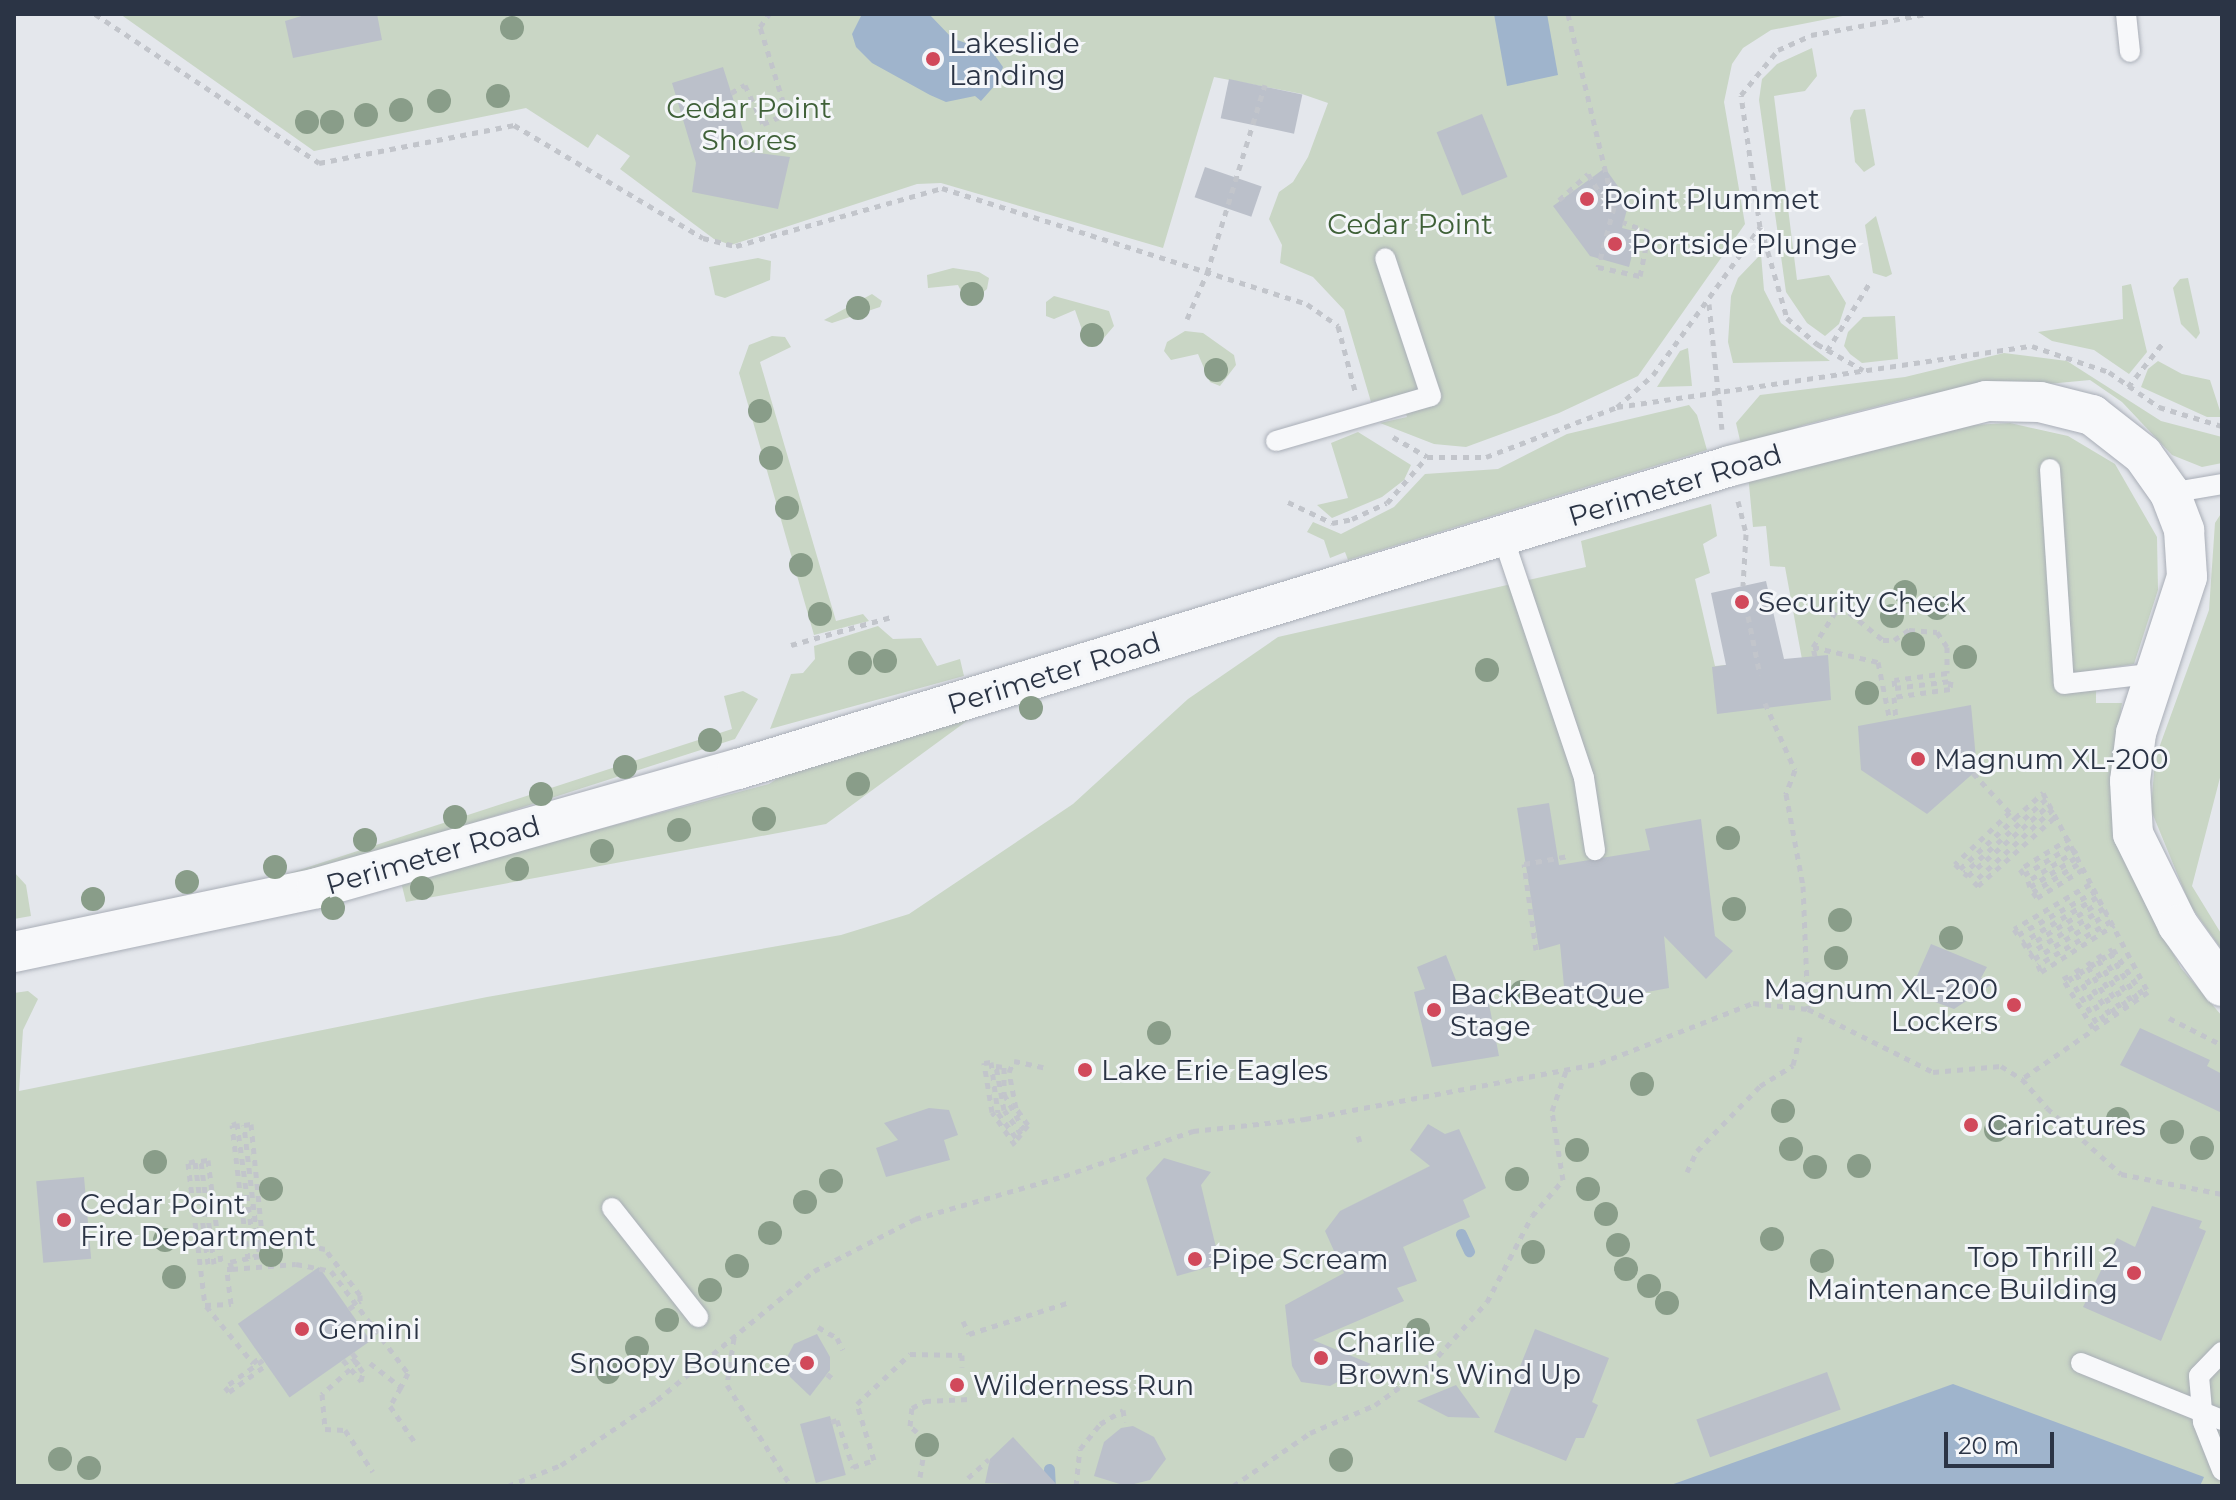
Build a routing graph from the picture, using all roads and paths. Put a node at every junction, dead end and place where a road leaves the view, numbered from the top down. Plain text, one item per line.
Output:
1 (95, 14) edge
2 (769, 14) edge
3 (1568, 14) edge
4 (1927, 14) edge
5 (2126, 14) edge
6 (2130, 52) dead end
7 (1265, 85) dead end
8 (731, 93) dead end
9 (1559, 200) dead end
10 (1613, 214) dead end
11 (1623, 222) dead end
12 (1760, 227) junction
13 (1385, 258) dead end
14 (1207, 273) junction
15 (1869, 284) dead end
16 (1709, 303) junction
17 (1187, 319) dead end
18 (2162, 344) dead end
19 (1827, 351) junction
20 (1863, 370) dead end
21 (2128, 387) dead end
22 (1617, 407) junction
23 (1364, 415) junction
24 (1276, 441) dead end
25 (1427, 457) junction
26 (2050, 469) dead end
27 (2222, 484) edge
28 (2170, 493) junction
29 (1288, 502) dead end
30 (1503, 537) junction
31 (1748, 616) dead end
32 (891, 617) dead end
33 (791, 645) dead end
34 (1813, 647) junction
35 (1815, 656) dead end
36 (2158, 673) junction
37 (1760, 675) dead end
38 (1765, 703) dead end
39 (1973, 773) dead end
40 (2052, 807) junction
41 (2013, 815) junction
42 (2075, 847) junction
43 (1595, 850) joint
44 (2080, 867) junction
45 (2090, 884) junction
46 (2101, 903) junction
47 (2112, 923) junction
48 (1536, 950) dead end
49 (14, 952) edge
50 (2222, 986) edge
51 (2126, 1006) junction
52 (1808, 1009) junction
53 (2169, 1018) dead end
54 (2098, 1024) junction
55 (1800, 1037) dead end
56 (2222, 1045) edge
57 (1043, 1067) dead end
58 (1567, 1070) junction
59 (2022, 1079) junction
60 (1015, 1145) dead end
61 (1687, 1172) dead end
62 (2222, 1194) edge
63 (612, 1208) dead end
64 (261, 1245) junction
65 (251, 1258) junction
66 (214, 1264) junction
67 (200, 1265) junction
68 (231, 1265) junction
69 (1067, 1303) dead end
70 (205, 1305) junction
71 (349, 1309) dead end
72 (698, 1317) dead end
73 (963, 1321) dead end
74 (818, 1327) dead end
75 (734, 1337) junction
76 (843, 1350) dead end
77 (2222, 1352) edge
78 (343, 1360) dead end
79 (263, 1361) junction
80 (370, 1363) dead end
81 (2081, 1363) dead end
82 (962, 1367) dead end
83 (401, 1387) junction
84 (969, 1399) dead end
85 (2202, 1412) junction
86 (2222, 1420) edge
87 (831, 1422) dead end
88 (1125, 1422) dead end
89 (416, 1444) dead end
90 (989, 1459) dead end
91 (2222, 1470) edge
92 (373, 1472) dead end
93 (920, 1477) dead end
94 (968, 1478) dead end
95 (508, 1486) edge
96 (791, 1486) edge
97 (1076, 1486) edge
98 (1233, 1486) edge

1 - 14 path
2 - 8 path
3 - 11 path
4 - 12 path
5 - 6 lane
7 - 14 path
9 - 10 path, bridge
12 - 16 path
12 - 19 path
13 - 23 lane
14 - 17 path
14 - 23 path
15 - 19 path
16 - 22 path
16 - 22 path
18 - 21 path
19 - 20 path
22 - 25 path
23 - 24 lane
23 - 25 path
25 - 29 path
26 - 36 lane
27 - 28 lane
28 - 30 street, Perimeter Road
28 - 36 street
30 - 43 lane
30 - 49 street, Perimeter Road
31 - 37 path
32 - 33 path
34 - 34 path
34 - 35 path
36 - 50 street
38 - 52 path
39 - 41 path
40 - 40 path
40 - 40 path
40 - 41 path
40 - 42 path
41 - 41 path
42 - 42 path
42 - 42 path
42 - 44 path
43 - 48 path
44 - 44 path
44 - 45 path
45 - 46 path
45 - 46 path
46 - 46 path
46 - 46 path
46 - 47 path
47 - 47 path
47 - 51 path
51 - 51 path
51 - 51 path
51 - 51 path
51 - 54 path
51 - 54 path
52 - 58 path
52 - 59 path
53 - 56 path
54 - 54 path
54 - 59 path
55 - 61 path
57 - 60 path
58 - 75 path
58 - 98 path
59 - 62 path
63 - 72 lane
64 - 64 path
64 - 65 path
64 - 71 path, bridge
65 - 65 path
65 - 68 path
66 - 66 path
66 - 67 path
66 - 67 path
66 - 68 path
67 - 70 path
68 - 70 path
68 - 83 path
69 - 73 path
70 - 79 path
74 - 76 path
75 - 95 path
75 - 96 path
77 - 85 lane
78 - 92 path, bridge
79 - 79 path
80 - 83 path
81 - 85 lane
82 - 87 path
83 - 89 path
84 - 93 path
85 - 86 lane
85 - 91 lane
88 - 97 path
90 - 94 path

